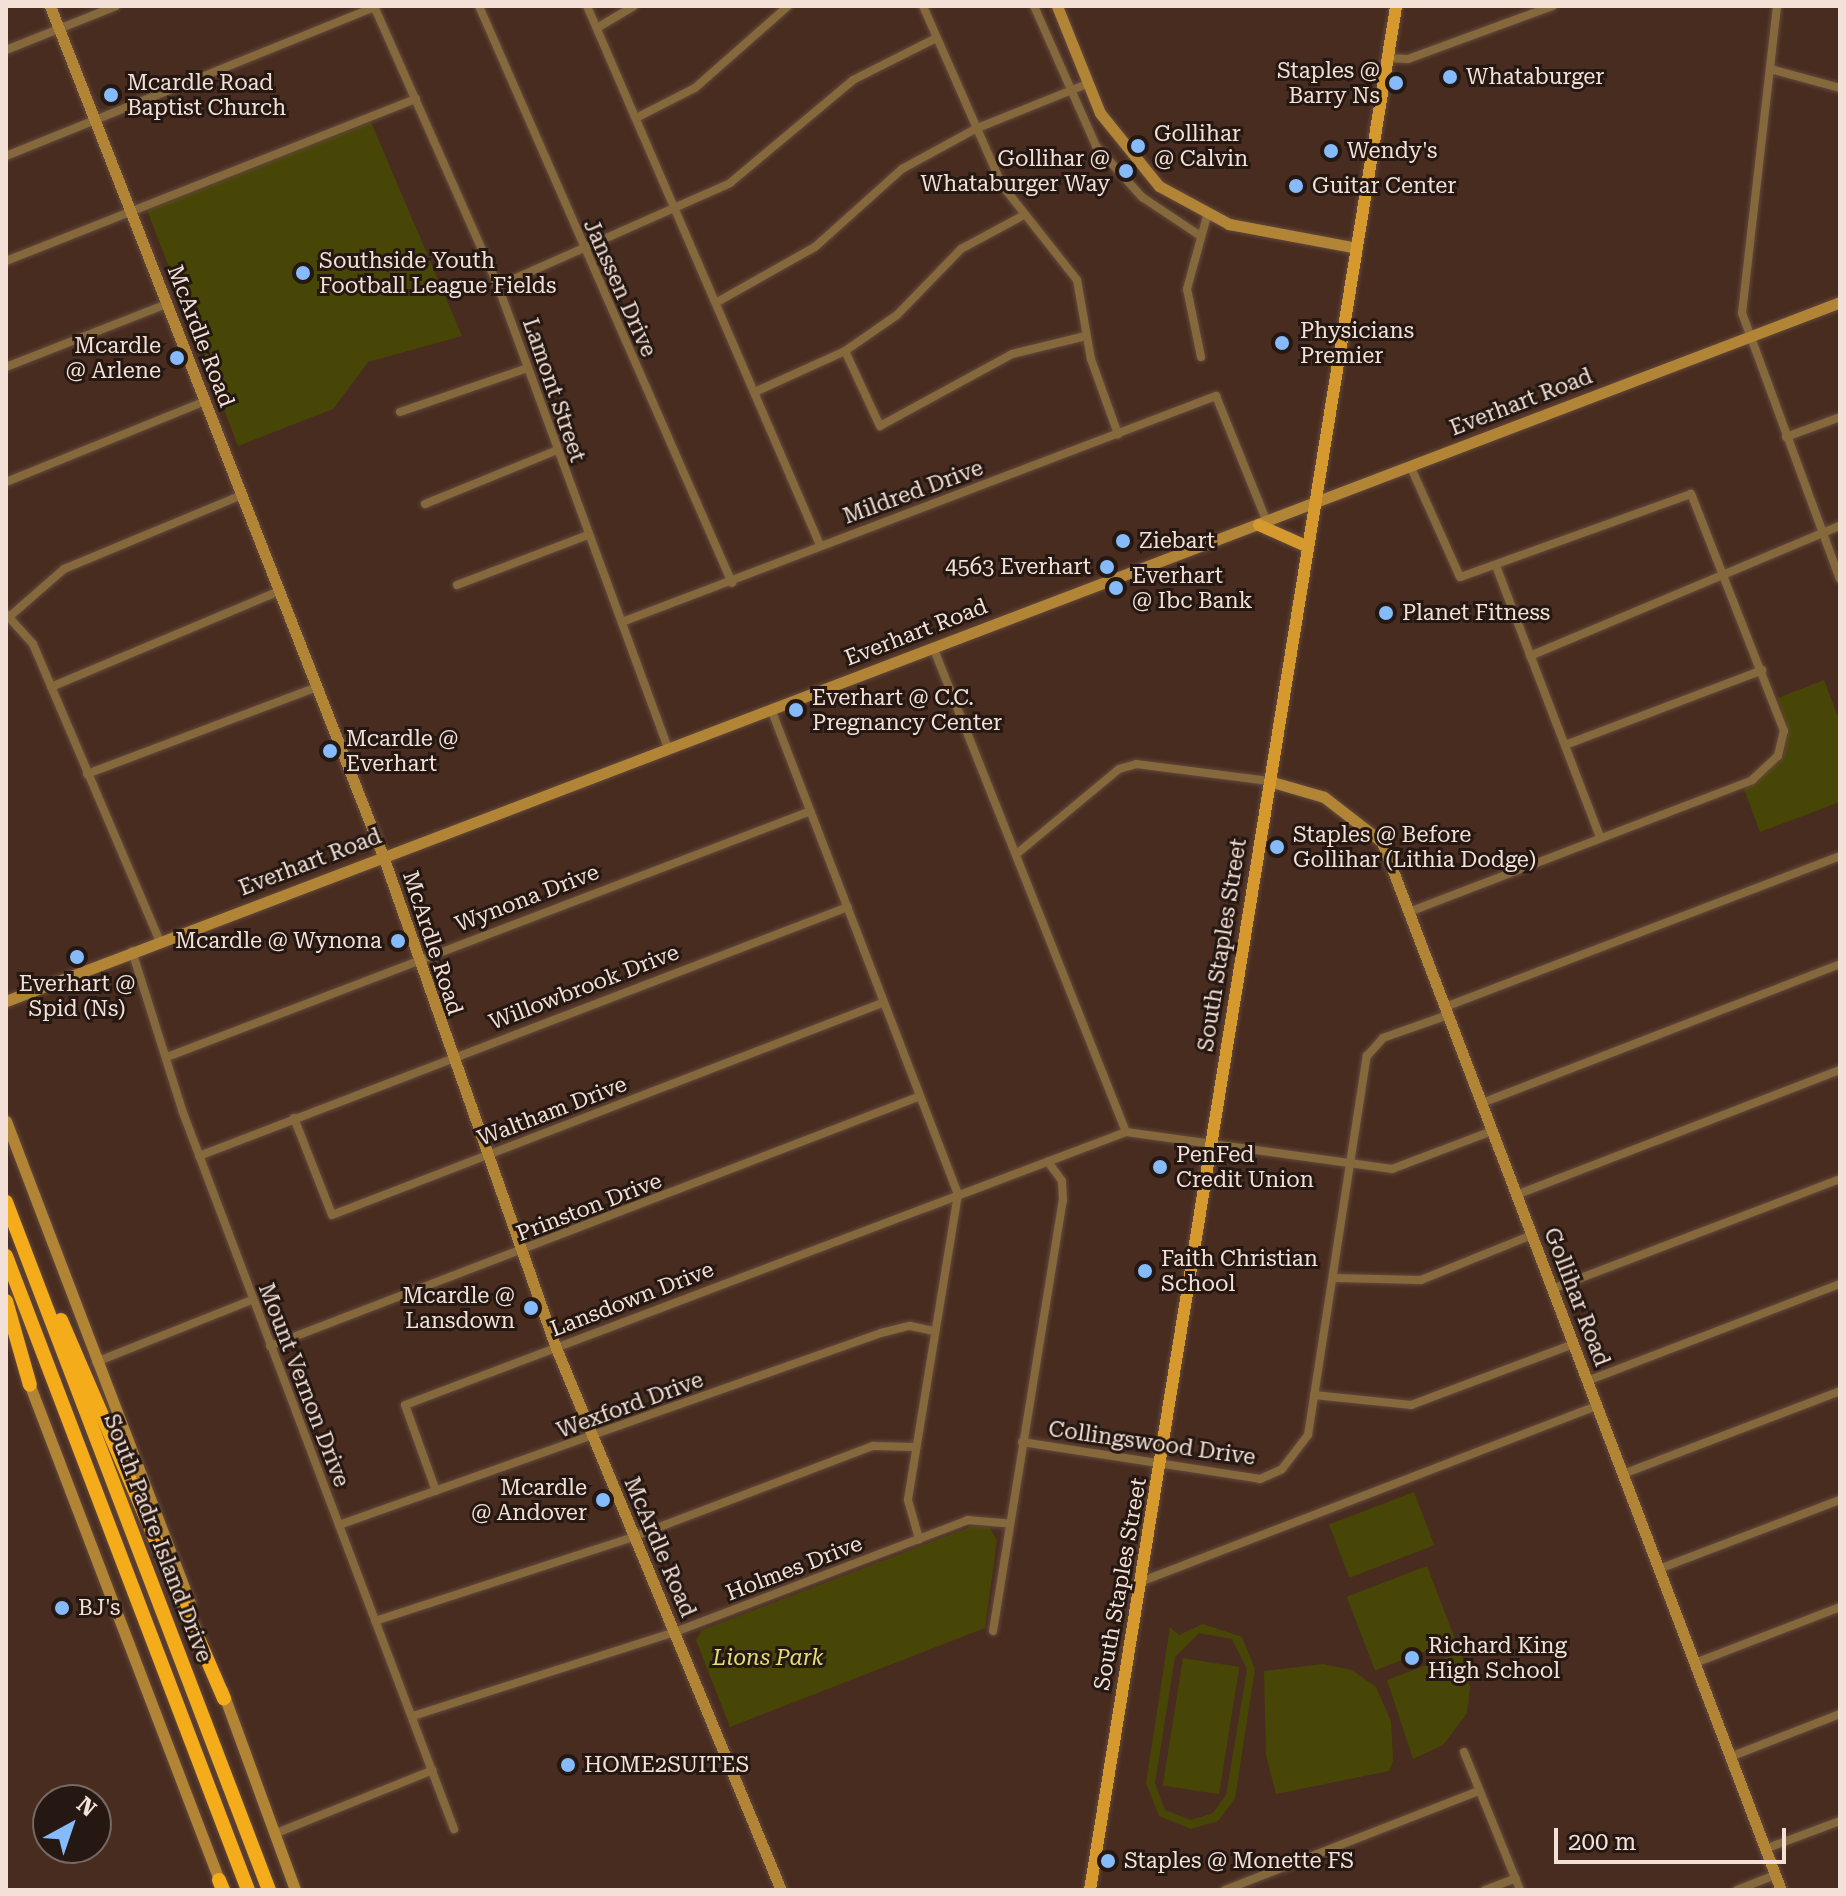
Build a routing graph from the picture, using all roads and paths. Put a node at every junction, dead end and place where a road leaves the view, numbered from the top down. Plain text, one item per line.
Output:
1 (50, 6) edge
2 (116, 6) edge
3 (479, 6) edge
4 (587, 6) edge
5 (634, 6) edge
6 (788, 6) edge
7 (923, 6) edge
8 (1034, 6) edge
9 (1057, 6) edge
10 (1396, 6) edge
11 (1553, 6) edge
12 (1777, 6) edge
13 (374, 7) edge
14 (597, 28) junction
15 (59, 29) junction
16 (936, 38) junction
17 (6, 50) edge
18 (1387, 58) junction
19 (1770, 69) junction
20 (1087, 84) junction
21 (1840, 88) edge
22 (1068, 92) junction
23 (416, 99) junction
24 (636, 118) junction
25 (95, 120) junction
26 (975, 129) junction
27 (6, 156) edge
28 (675, 208) junction
29 (130, 211) junction
30 (1022, 216) junction
31 (1207, 216) junction
32 (1199, 235) junction
33 (582, 248) junction
34 (1357, 248) junction
35 (6, 261) edge
36 (498, 286) junction
37 (719, 301) junction
38 (1840, 302) edge
39 (167, 304) junction
40 (1086, 336) junction
41 (1749, 337) junction
42 (845, 351) junction
43 (1201, 357) dead end
44 (6, 367) edge
45 (525, 369) junction
46 (757, 391) junction
47 (205, 401) junction
48 (400, 412) dead end
49 (1840, 417) edge
50 (1118, 434) junction
51 (1786, 437) junction
52 (555, 451) junction
53 (1410, 466) junction
54 (6, 482) edge
55 (242, 495) junction
56 (425, 504) dead end
57 (1309, 505) junction
58 (1263, 524) junction
59 (1840, 526) edge
60 (1823, 533) junction
61 (588, 535) junction
62 (820, 545) junction
63 (1304, 545) junction
64 (1496, 566) junction
65 (1725, 575) junction
66 (1840, 579) edge
67 (732, 583) junction
68 (457, 585) dead end
69 (279, 591) junction
70 (7, 617) edge
71 (622, 622) junction
72 (933, 647) junction
73 (1530, 656) junction
74 (1762, 670) junction
75 (51, 687) junction
76 (317, 687) junction
77 (771, 709) junction
78 (1565, 745) junction
79 (668, 747) junction
80 (87, 774) junction
81 (1269, 781) junction
82 (811, 811) junction
83 (1600, 837) junction
84 (1019, 852) junction
85 (383, 856) junction
86 (1840, 856) edge
87 (848, 907) junction
88 (1409, 912) junction
89 (159, 939) junction
90 (131, 950) junction
91 (418, 958) junction
92 (1840, 964) edge
93 (9, 998) edge
94 (882, 1003) junction
95 (6, 1008) edge
96 (1446, 1011) junction
97 (167, 1057) junction
98 (449, 1057) junction
99 (1840, 1070) edge
100 (918, 1097) junction
101 (1482, 1103) junction
102 (294, 1118) junction
103 (6, 1121) edge
104 (1492, 1131) junction
105 (1126, 1132) junction
106 (1211, 1142) junction
107 (199, 1156) junction
108 (484, 1156) junction
109 (1048, 1162) junction
110 (1347, 1165) junction
111 (1840, 1179) edge
112 (958, 1194) junction
113 (6, 1195) edge
114 (1516, 1195) junction
115 (6, 1202) edge
116 (1532, 1235) junction
117 (521, 1253) junction
118 (6, 1256) edge
119 (1335, 1278) junction
120 (1840, 1284) edge
121 (1552, 1289) junction
122 (252, 1300) junction
123 (6, 1301) edge
124 (6, 1321) edge
125 (933, 1331) junction
126 (1573, 1344) junction
127 (270, 1346) junction
128 (556, 1348) junction
129 (96, 1362) junction
130 (1587, 1381) junction
131 (30, 1385) junction
132 (1840, 1391) edge
133 (1314, 1395) junction
134 (1597, 1406) junction
135 (594, 1439) junction
136 (1022, 1442) junction
137 (914, 1447) junction
138 (1161, 1464) junction
139 (1623, 1474) junction
140 (436, 1491) junction
141 (1840, 1500) edge
142 (1005, 1523) junction
143 (339, 1525) junction
144 (633, 1537) junction
145 (919, 1539) junction
146 (1659, 1569) junction
147 (1140, 1582) junction
148 (1840, 1607) edge
149 (375, 1621) junction
150 (993, 1631) dead end
151 (675, 1632) junction
152 (1695, 1663) junction
153 (224, 1698) junction
154 (1840, 1714) edge
155 (413, 1716) junction
156 (1464, 1752) dead end
157 (1730, 1757) junction
158 (433, 1770) junction
159 (1479, 1791) junction
160 (1840, 1821) edge
161 (454, 1829) dead end
162 (274, 1834) junction
163 (1765, 1849) junction
164 (1775, 1875) junction
165 (1516, 1878) junction
166 (221, 1887) edge
167 (248, 1890) edge
168 (269, 1890) edge
169 (295, 1890) edge
170 (781, 1890) edge
171 (1090, 1890) edge
172 (1225, 1890) edge
173 (1485, 1890) edge
174 (1520, 1890) edge
175 (1737, 1890) edge
176 (1781, 1890) edge

1 - 15 main road, McArdle Road
2 - 15 street
3 - 33 street, Janssen Drive
4 - 14 street
5 - 14 street
6 - 24 street
7 - 16 street
8 - 22 street
9 - 20 main road
10 - 18 main road, South Staples Street
11 - 18 street
12 - 19 street
13 - 23 street, Lamont Street
13 - 25 street
14 - 24 street
15 - 17 street
15 - 25 main road, McArdle Road
16 - 26 street
16 - 28 street
18 - 34 main road, South Staples Street
19 - 21 street
19 - 41 street
20 - 22 street
20 - 31 main road
22 - 26 street
22 - 32 street
23 - 29 street
23 - 36 street, Lamont Street
24 - 28 street
25 - 27 street
25 - 29 main road, McArdle Road
26 - 30 street
26 - 37 street
28 - 33 street
28 - 37 street
29 - 35 street
29 - 39 main road, McArdle Road
30 - 40 street
30 - 42 street
31 - 32 street
31 - 34 main road
32 - 43 street
33 - 36 street
33 - 67 street, Janssen Drive
34 - 57 main road, South Staples Street
36 - 45 street, Lamont Street
37 - 46 street
38 - 41 main road, Everhart Road
39 - 44 street
39 - 47 main road, McArdle Road
40 - 42 street
40 - 50 street
41 - 51 street
41 - 53 main road, Everhart Road
42 - 46 street
45 - 48 street
45 - 52 street, Lamont Street
46 - 62 street
47 - 54 street
47 - 55 main road, McArdle Road
49 - 51 street
50 - 58 street, Mildred Drive
50 - 62 street, Mildred Drive
51 - 60 street
52 - 56 street
52 - 61 street, Lamont Street
53 - 57 main road, Everhart Road
53 - 64 street
55 - 69 main road, McArdle Road
55 - 70 street
57 - 58 main road, Everhart Road
57 - 63 main road, South Staples Street
58 - 63 main road
58 - 72 main road, Everhart Road
59 - 60 street
60 - 65 street
60 - 66 street
61 - 68 street
61 - 71 street, Lamont Street
62 - 67 street, Mildred Drive
63 - 81 main road, South Staples Street
64 - 65 street
64 - 73 street
65 - 73 street
65 - 74 street
67 - 71 street, Mildred Drive
69 - 75 street
69 - 76 main road, McArdle Road
70 - 75 street
71 - 79 street, Lamont Street
72 - 77 main road, Everhart Road
72 - 84 street
73 - 78 street
74 - 78 street
74 - 83 street
75 - 80 street
76 - 80 street
76 - 85 main road, McArdle Road
77 - 79 main road, Everhart Road
77 - 82 street
78 - 83 street
79 - 85 main road, Everhart Road
80 - 89 street
81 - 84 street
81 - 88 main road, Gollihar Road
81 - 106 main road, South Staples Street
82 - 87 street
82 - 91 street, Wynona Drive
83 - 88 street
84 - 105 street
85 - 89 main road, Everhart Road
85 - 91 main road, McArdle Road
86 - 96 street, Collingswood Drive
87 - 94 street
87 - 98 street, Willowbrook Drive
88 - 96 main road, Gollihar Road
89 - 90 main road, Everhart Road
90 - 93 main road, Everhart Road
90 - 97 street, Mount Vernon Drive
91 - 97 street, Wynona Drive
91 - 98 main road, McArdle Road
92 - 101 street
93 - 95 main road
94 - 100 street
94 - 108 street, Waltham Drive
96 - 101 main road, Gollihar Road
96 - 110 street, Collingswood Drive
97 - 107 street, Mount Vernon Drive
98 - 102 street, Willowbrook Drive
98 - 108 main road, McArdle Road
99 - 114 street
100 - 112 street
100 - 117 street, Prinston Drive
101 - 104 main road, Gollihar Road
102 - 107 street, Willowbrook Drive
102 - 108 street, Waltham Drive
103 - 129 main road
104 - 110 street, Lansdown Drive
104 - 114 main road, Gollihar Road
105 - 106 street, Lansdown Drive
105 - 109 street, Lansdown Drive
106 - 110 street, Lansdown Drive
106 - 138 main road, South Staples Street
107 - 122 street, Mount Vernon Drive
108 - 117 main road, McArdle Road
109 - 112 street, Lansdown Drive
109 - 136 street
110 - 119 street, Collingswood Drive
111 - 121 street
112 - 125 street
112 - 128 street, Lansdown Drive
113 - 153 highway
114 - 116 main road, Gollihar Road
115 - 168 highway, South Padre Island Drive
116 - 119 street
116 - 121 main road, Gollihar Road
117 - 127 street, Prinston Drive
117 - 128 main road, McArdle Road
118 - 167 highway, South Padre Island Drive
119 - 133 street, Collingswood Drive
120 - 130 street
121 - 126 main road, Gollihar Road
122 - 127 street, Mount Vernon Drive
122 - 129 street
123 - 131 highway
124 - 131 main road
125 - 135 street, Wexford Drive
125 - 137 street
126 - 130 main road, Gollihar Road
126 - 133 street
127 - 143 street, Mount Vernon Drive
128 - 135 main road, McArdle Road
128 - 140 street, Lansdown Drive
129 - 153 main road
130 - 134 main road, Gollihar Road
131 - 166 main road
132 - 139 street
133 - 138 street, Collingswood Drive
134 - 139 main road, Gollihar Road
134 - 147 street
135 - 140 street, Wexford Drive
135 - 144 main road, McArdle Road
136 - 138 street, Collingswood Drive
136 - 142 street
137 - 144 street
137 - 145 street
138 - 147 main road, South Staples Street
139 - 146 main road, Gollihar Road
140 - 143 street, Wexford Drive
141 - 146 street
142 - 145 street, Holmes Drive
142 - 150 street
143 - 149 street, Mount Vernon Drive
144 - 149 street
144 - 151 main road, McArdle Road
145 - 151 street, Holmes Drive
146 - 152 main road, Gollihar Road
147 - 171 main road, South Staples Street
148 - 152 street
149 - 155 street, Mount Vernon Drive
151 - 155 street, Holmes Drive
151 - 170 main road, McArdle Road
152 - 157 main road, Gollihar Road
153 - 162 main road
154 - 157 street
155 - 158 street, Mount Vernon Drive
156 - 159 street
157 - 163 main road, Gollihar Road
158 - 161 street, Mount Vernon Drive
158 - 162 street
159 - 165 street
159 - 172 street
160 - 163 street
162 - 169 main road
163 - 164 main road, Gollihar Road
164 - 175 street
164 - 176 main road, Gollihar Road
165 - 173 street
165 - 174 street

